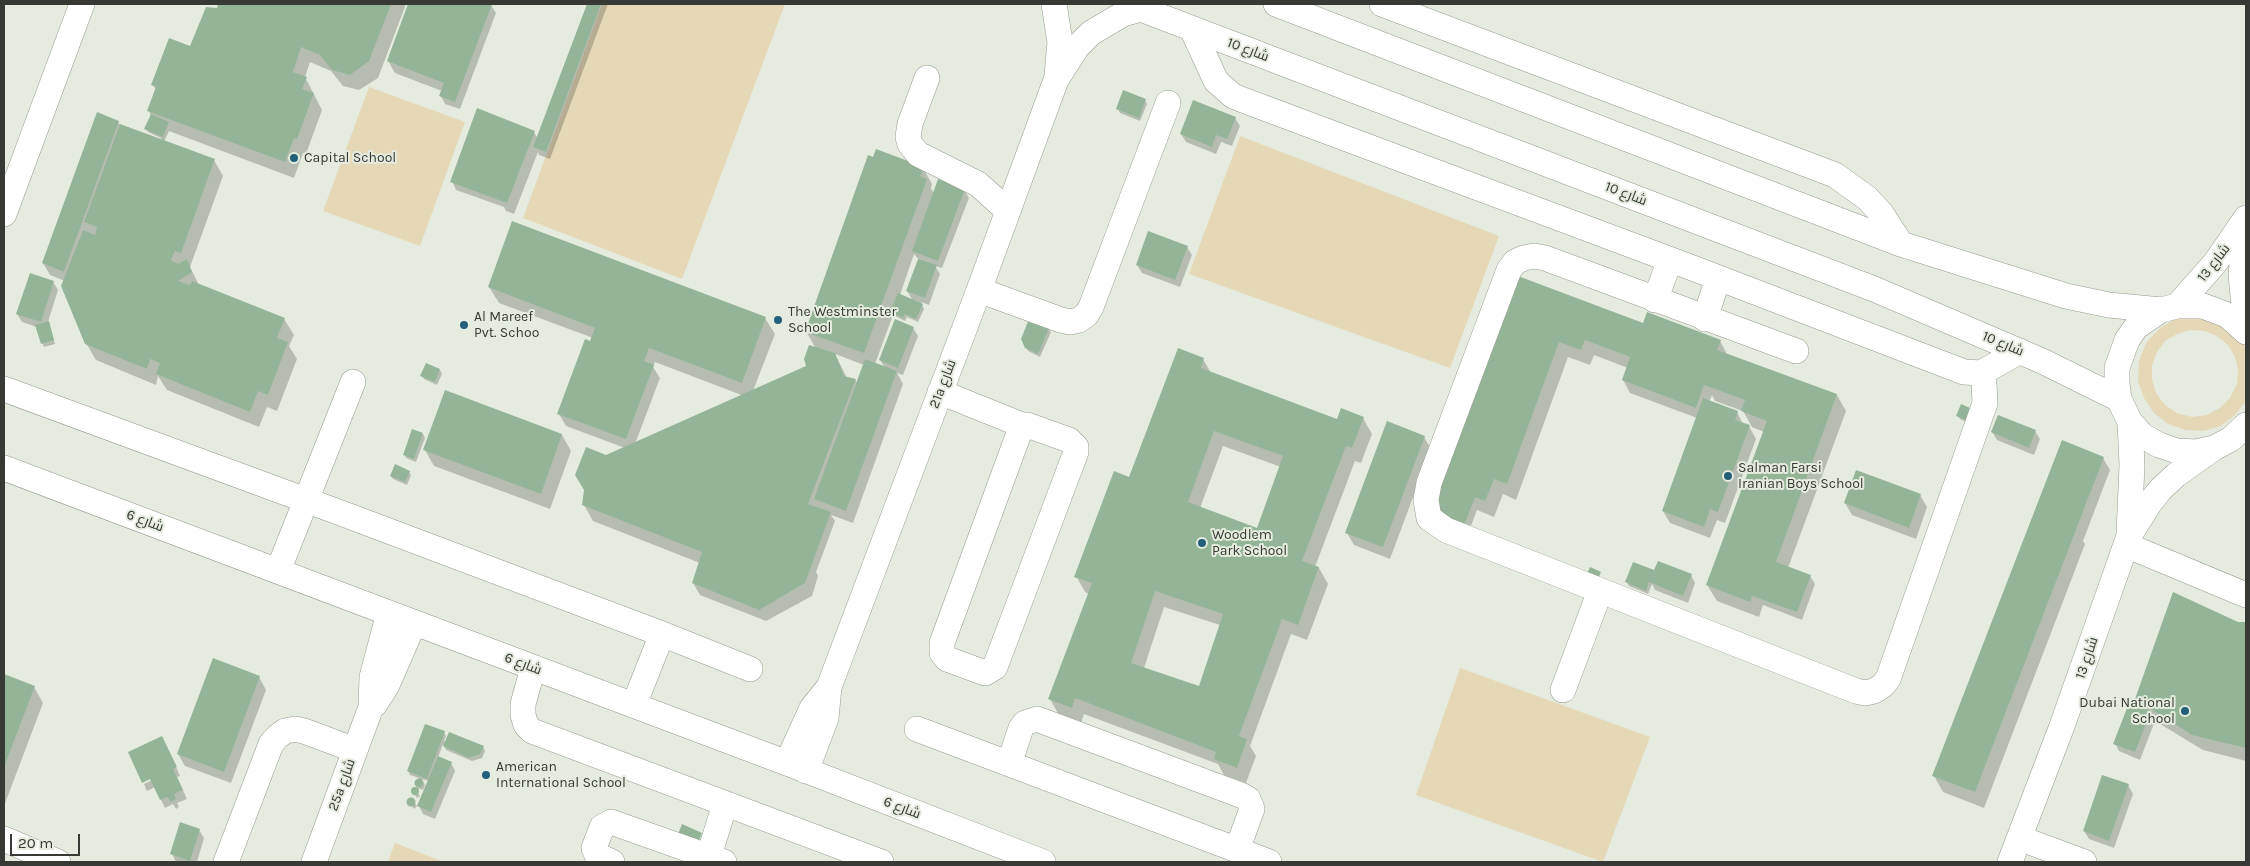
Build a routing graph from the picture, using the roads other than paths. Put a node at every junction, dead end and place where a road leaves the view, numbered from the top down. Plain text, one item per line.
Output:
1 (82, 4) edge
2 (1054, 4) edge
3 (1276, 4) edge
4 (1382, 4) edge
5 (1135, 6) edge
6 (1192, 28) junction
7 (927, 78) dead end
8 (1056, 80) junction
9 (1168, 103) dead end
10 (1008, 212) junction
11 (4, 214) edge
12 (2246, 218) edge
13 (2246, 225) edge
14 (1901, 244) junction
15 (1670, 260) junction
16 (1718, 278) junction
17 (979, 290) junction
18 (1655, 300) junction
19 (2169, 308) junction
20 (1706, 319) junction
21 (2246, 331) edge
22 (2020, 351) junction
23 (1796, 352) dead end
24 (1981, 374) junction
25 (353, 382) dead end
26 (4, 388) edge
27 (940, 392) junction
28 (2119, 398) junction
29 (2130, 422) junction
30 (1022, 424) junction
31 (2234, 439) edge
32 (4, 468) edge
33 (306, 500) junction
34 (2128, 541) junction
35 (278, 571) junction
36 (1600, 591) junction
37 (2246, 595) edge
38 (389, 613) junction
39 (414, 623) junction
40 (662, 634) junction
41 (533, 668) junction
42 (750, 669) dead end
43 (1563, 690) dead end
44 (634, 705) junction
45 (371, 707) junction
46 (917, 729) dead end
47 (355, 750) junction
48 (1009, 764) junction
49 (796, 767) junction
50 (724, 804) junction
51 (2019, 838) junction
52 (4, 839) edge
53 (1237, 850) junction
54 (713, 860) edge
55 (58, 862) edge
56 (226, 862) edge
57 (314, 862) edge
58 (612, 862) edge
59 (881, 862) edge
60 (1043, 862) edge
61 (1269, 862) edge
62 (2010, 862) edge
63 (2084, 862) edge

1 - 11 street
2 - 8 street, 21a شارع
3 - 14 street
4 - 14 street
5 - 6 street, شارع 10
5 - 8 street, 21a شارع
6 - 15 street
6 - 22 street, شارع 10
7 - 10 street
8 - 10 street, 21a شارع
9 - 17 street
10 - 17 street, 21a شارع
12 - 19 street, شارع 13
13 - 21 street, شارع 13
14 - 19 street
15 - 16 street
15 - 18 street
16 - 20 street
16 - 24 street
17 - 27 street, 21a شارع
18 - 20 street
18 - 36 street
19 - 21 street
19 - 28 street, شارع 13
20 - 23 street
22 - 24 street
22 - 28 street, شارع 10
24 - 36 street
25 - 33 street
26 - 33 street
27 - 30 street
27 - 49 street, 21a شارع
28 - 29 street
29 - 31 street
29 - 34 street, شارع 13
30 - 30 street
31 - 34 street, شارع 13
32 - 35 street, شارع 6
33 - 35 street
33 - 40 street
34 - 37 street
34 - 51 street, شارع 13
35 - 38 street, شارع 6
36 - 43 street
38 - 39 street, شارع 6
38 - 45 street, 25a شارع
39 - 41 street, شارع 6
39 - 45 street, 25a شارع
40 - 42 street
40 - 44 street
41 - 44 street, شارع 6
41 - 50 street
44 - 49 street, شارع 6
45 - 47 street, 25a شارع
46 - 48 street
47 - 56 street
47 - 57 street, 25a شارع
48 - 53 street
48 - 53 street
49 - 60 street, شارع 6
50 - 54 street
50 - 59 street
51 - 62 street, شارع 13
51 - 63 street
52 - 55 street
53 - 61 street
54 - 58 street

